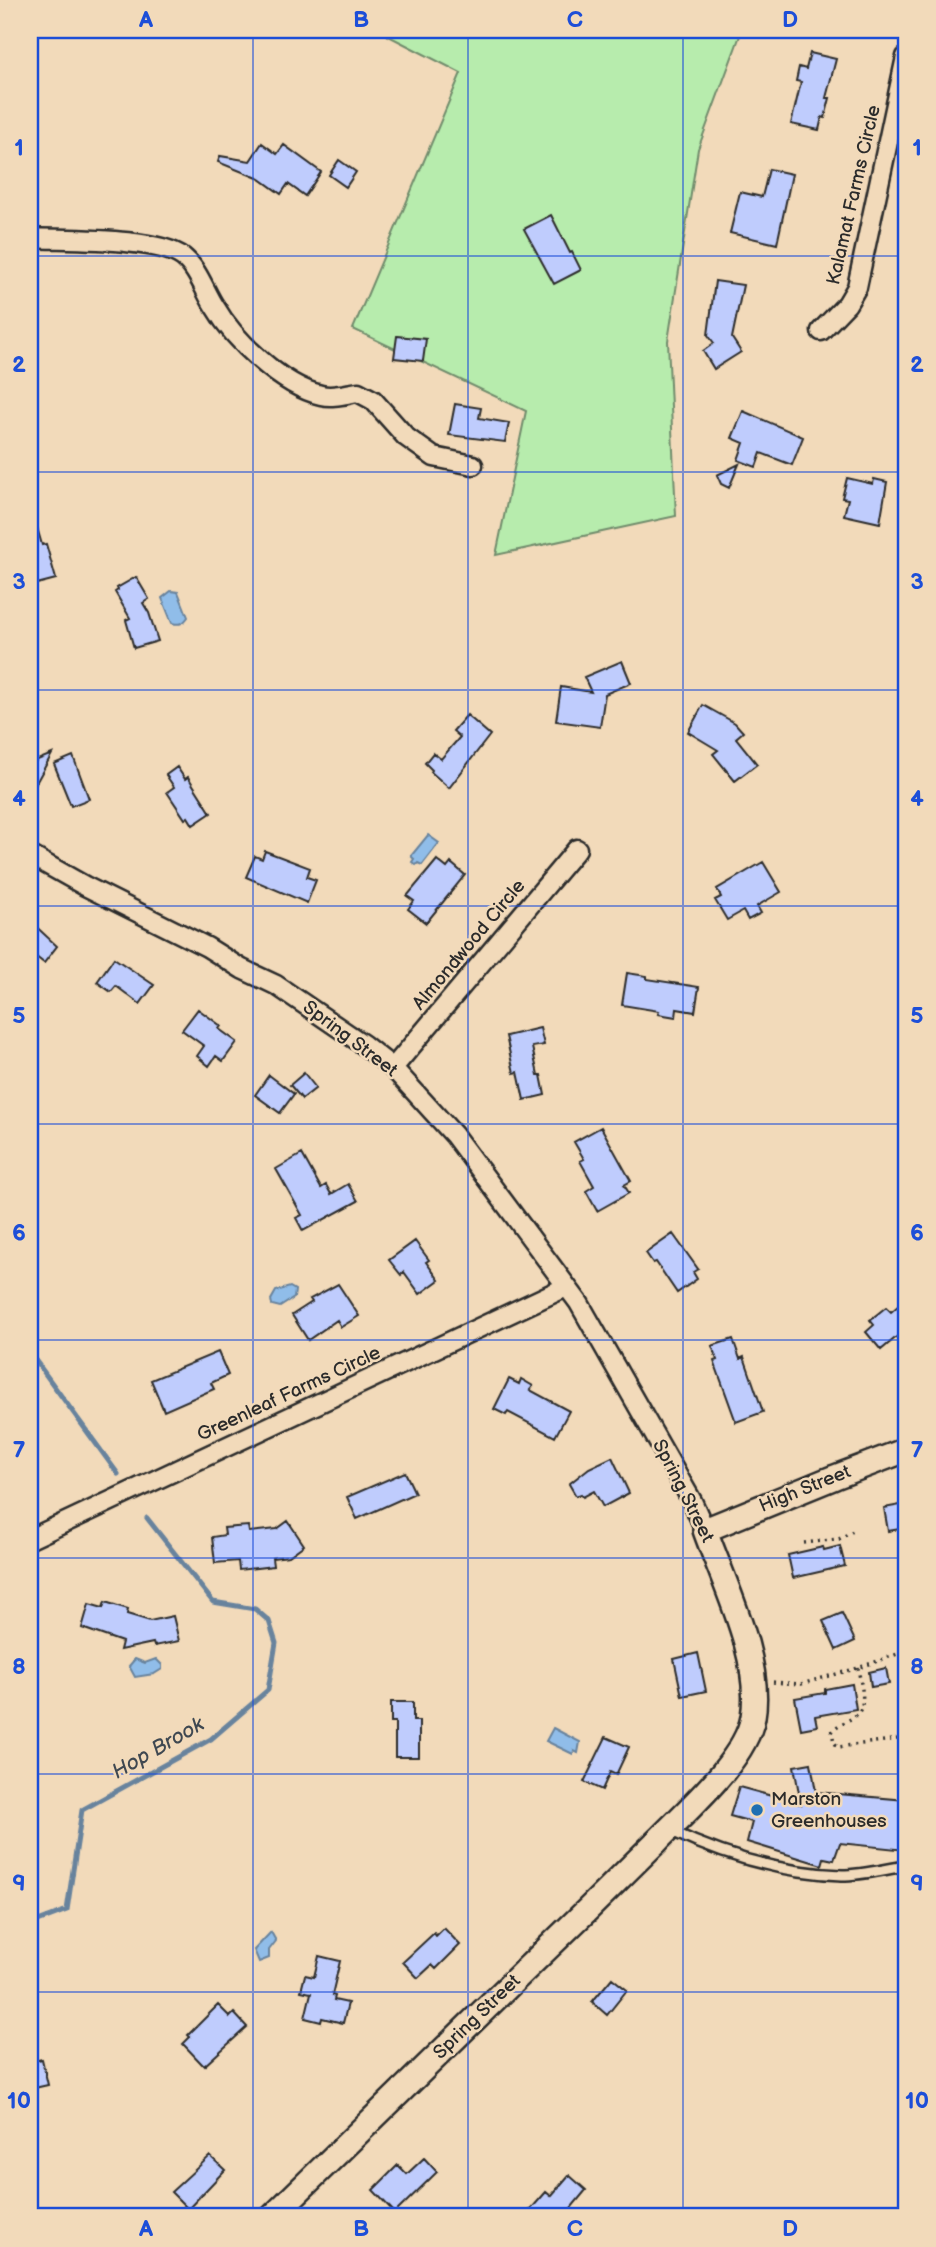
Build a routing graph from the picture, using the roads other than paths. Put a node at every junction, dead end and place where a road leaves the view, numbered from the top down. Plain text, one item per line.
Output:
1 (906, 57) edge
2 (30, 238) edge
3 (821, 331) dead end
4 (473, 466) dead end
5 (577, 849) dead end
6 (30, 855) edge
7 (393, 1068) junction
8 (566, 1287) junction
9 (906, 1450) edge
10 (705, 1530) junction
11 (30, 1539) edge
12 (668, 1830) junction
13 (906, 1866) edge
14 (272, 2217) edge

1 - 3 street, Kalamat Farms Circle
2 - 4 street
5 - 7 street, Almondwood Circle
6 - 7 street, Spring Street
7 - 8 street, Spring Street
8 - 10 street, Spring Street
8 - 11 street, Greenleaf Farms Circle
9 - 10 street, High Street
10 - 12 street, Spring Street
12 - 13 lane
12 - 14 street, Spring Street

